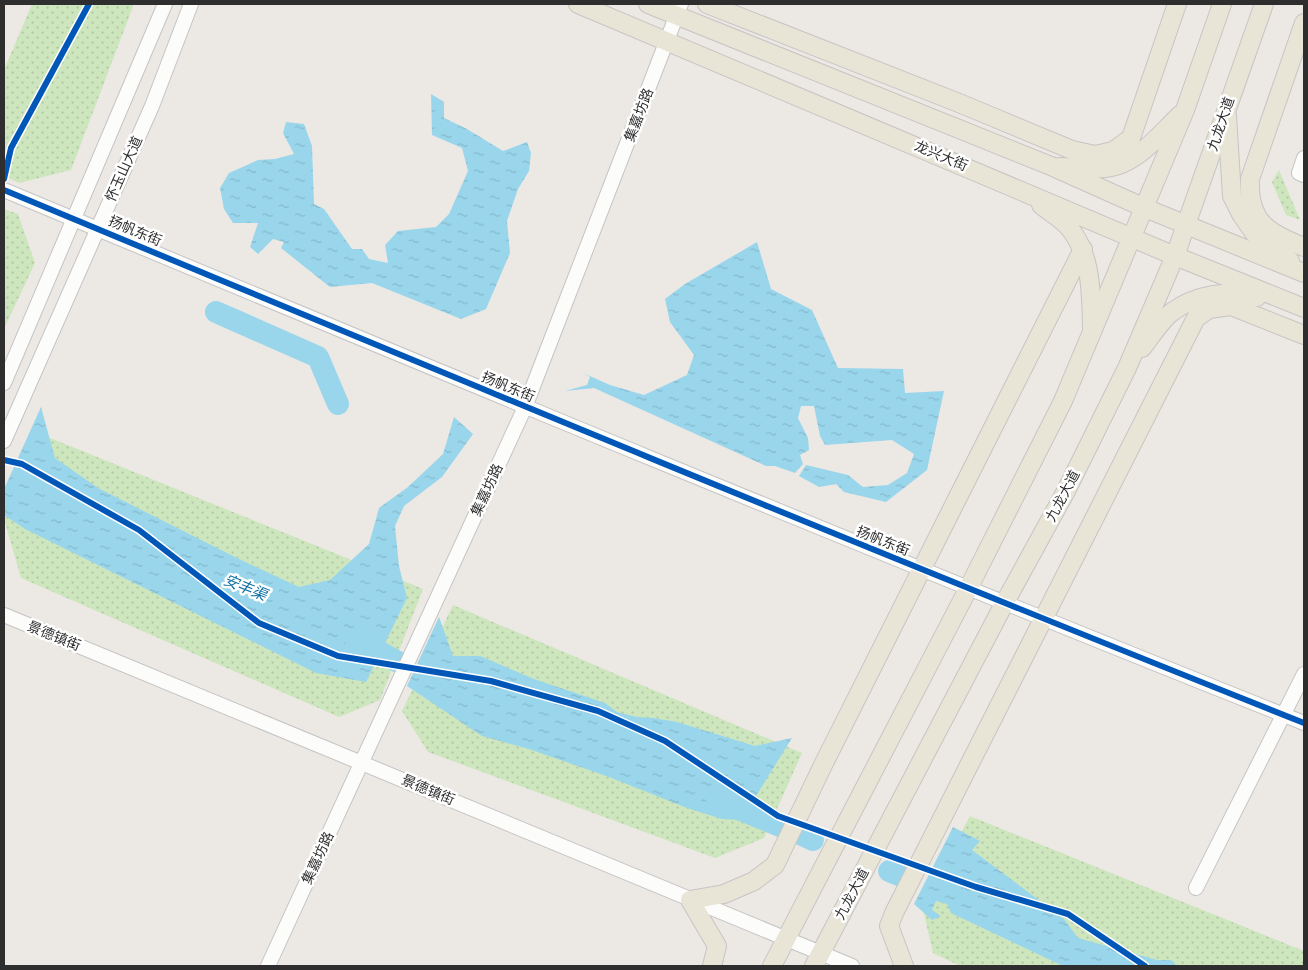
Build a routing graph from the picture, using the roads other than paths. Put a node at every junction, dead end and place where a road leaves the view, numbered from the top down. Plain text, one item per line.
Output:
1 (165, 4) edge
2 (191, 4) edge
3 (578, 4) edge
4 (648, 4) edge
5 (707, 4) edge
6 (1177, 4) edge
7 (1222, 4) edge
8 (1264, 4) edge
9 (679, 10) edge
10 (1304, 23) edge
11 (667, 40) junction
12 (1185, 110) junction
13 (1226, 110) junction
14 (1118, 157) junction
15 (1304, 158) edge
16 (1051, 166) junction
17 (1304, 175) edge
18 (4, 190) edge
19 (1025, 192) junction
20 (1145, 208) junction
21 (74, 219) junction
22 (1185, 225) junction
23 (98, 229) junction
24 (1132, 238) junction
25 (1304, 248) edge
26 (1083, 249) junction
27 (1175, 256) junction
28 (1304, 273) edge
29 (1302, 307) edge
30 (1092, 334) junction
31 (1304, 336) edge
32 (1127, 368) junction
33 (4, 383) edge
34 (525, 407) junction
35 (4, 441) edge
36 (922, 570) junction
37 (968, 589) junction
38 (1004, 604) junction
39 (4, 615) edge
40 (1043, 620) junction
41 (1304, 674) edge
42 (1284, 715) junction
43 (1304, 723) edge
44 (363, 763) junction
45 (1196, 888) dead end
46 (690, 900) junction
47 (786, 940) junction
48 (817, 960) edge
49 (268, 966) edge
50 (712, 966) edge
51 (772, 966) edge
52 (852, 966) edge
53 (905, 966) edge

1 - 21 street, 怀玉山大道
2 - 23 street, 怀玉山大道
3 - 11 main road, 龙兴大街
4 - 9 main road
5 - 14 main road
6 - 14 main road
7 - 12 main road
8 - 13 main road, 九龙大道
9 - 11 street, 集嘉坊路
9 - 16 main road
10 - 25 main road
11 - 19 main road, 龙兴大街
11 - 34 street, 集嘉坊路
12 - 14 main road
12 - 20 main road
13 - 22 main road, 九龙大道
13 - 28 main road
14 - 16 main road
15 - 17 street
16 - 20 main road
18 - 21 street, 扬帆东街
19 - 24 main road, 龙兴大街
19 - 26 main road
20 - 22 main road
20 - 24 main road
21 - 23 street, 扬帆东街
21 - 33 street, 怀玉山大道
22 - 27 main road, 九龙大道
22 - 28 main road
23 - 34 street, 扬帆东街
23 - 35 street, 怀玉山大道
24 - 27 main road, 龙兴大街
24 - 30 main road
26 - 30 main road
26 - 36 main road
27 - 29 main road, 龙兴大街
27 - 32 main road, 九龙大道
29 - 32 main road
30 - 37 main road
31 - 40 main road
32 - 38 main road, 九龙大道
34 - 36 street, 扬帆东街
34 - 44 street, 集嘉坊路
36 - 37 street, 扬帆东街
36 - 46 main road
37 - 38 street, 扬帆东街
37 - 47 main road
38 - 40 street, 扬帆东街
38 - 48 main road, 九龙大道
39 - 44 street, 景德镇街
40 - 42 street, 扬帆东街
40 - 53 main road
41 - 42 street
42 - 43 street, 扬帆东街
42 - 45 street
44 - 46 street, 景德镇街
44 - 49 street, 集嘉坊路
46 - 47 street, 景德镇街
46 - 50 main road
47 - 48 street, 景德镇街
47 - 51 main road
48 - 52 street, 景德镇街

